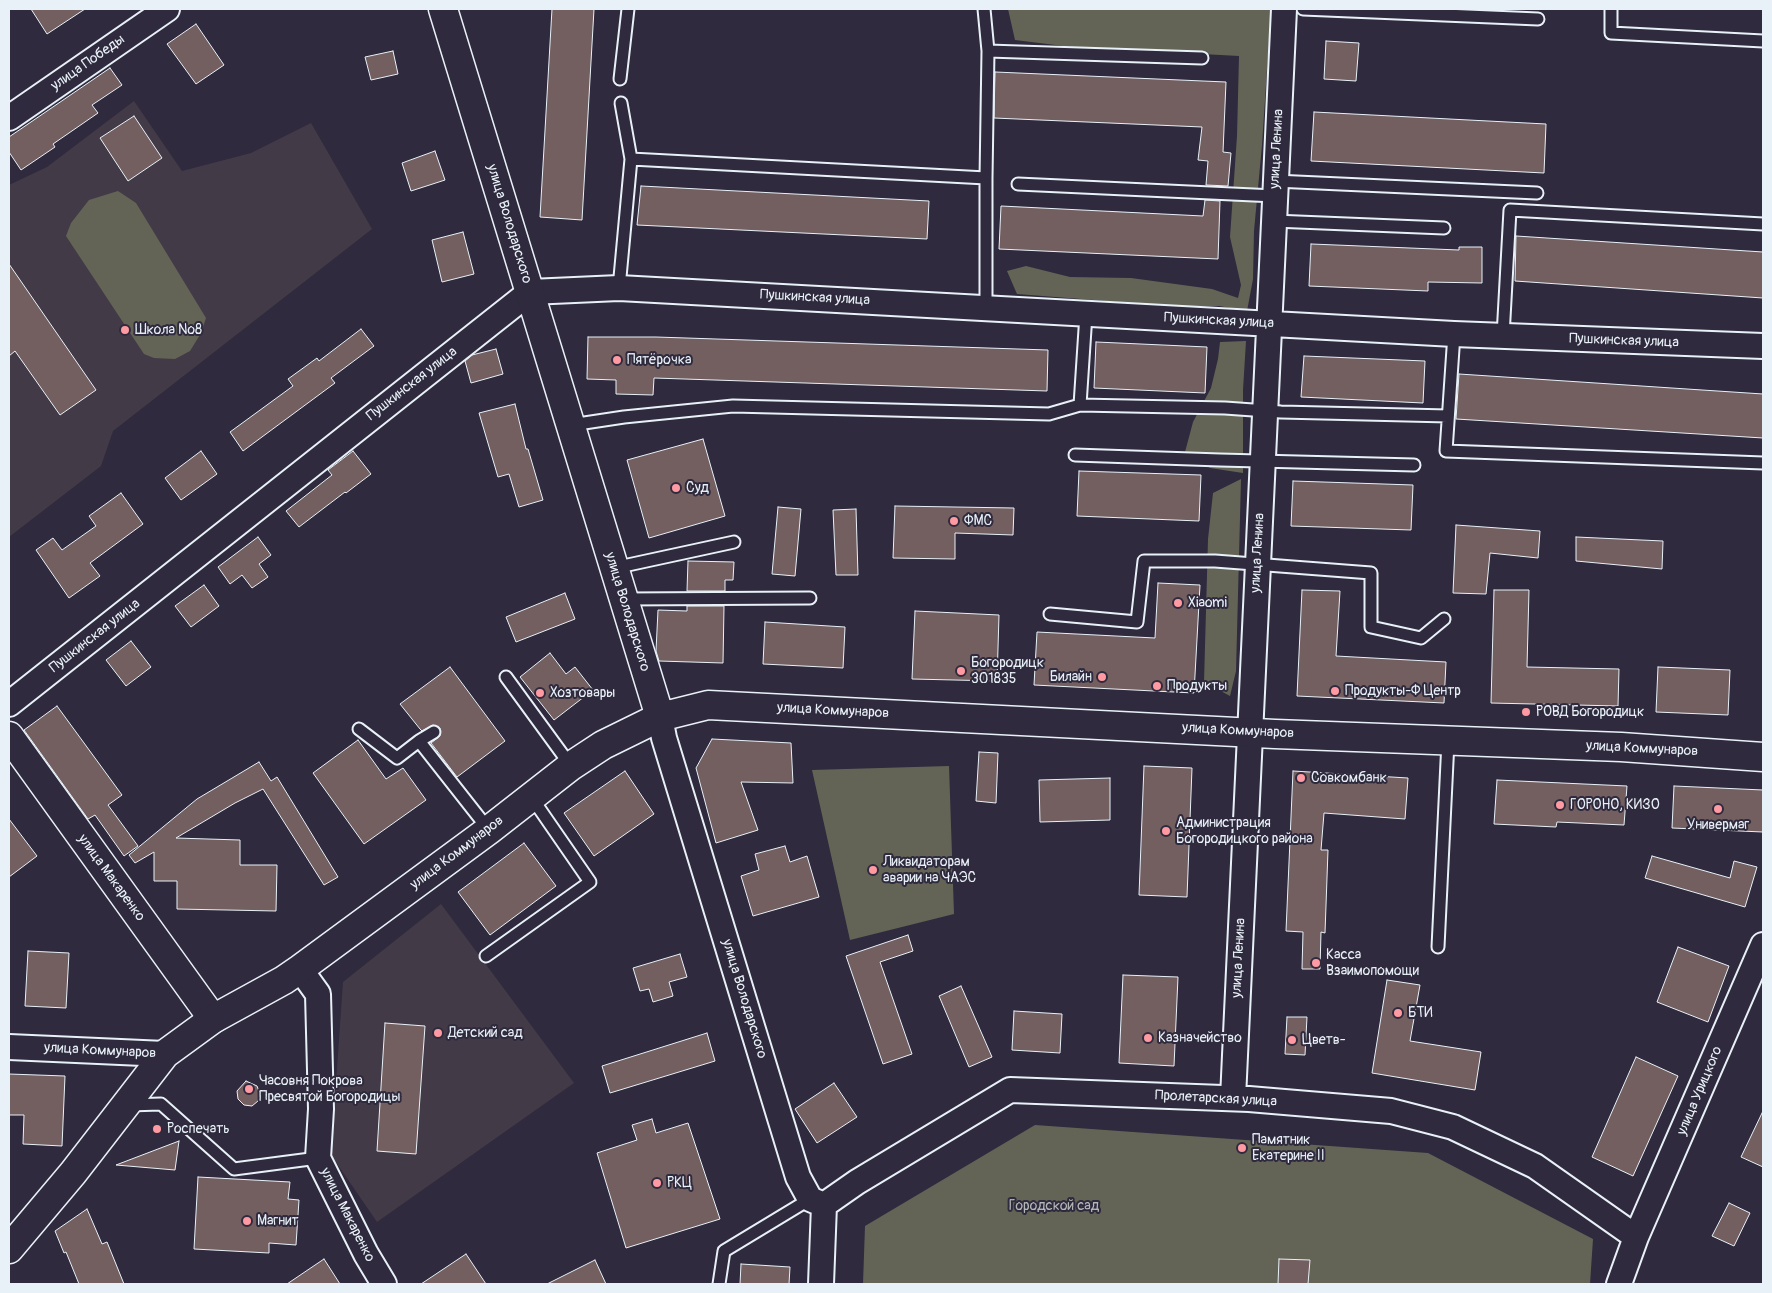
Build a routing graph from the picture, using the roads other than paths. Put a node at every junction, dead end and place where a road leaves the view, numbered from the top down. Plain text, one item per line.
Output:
1 (167, 9) edge
2 (443, 9) edge
3 (628, 9) edge
4 (984, 9) edge
5 (1284, 9) edge
6 (1303, 9) edge
7 (1611, 9) edge
8 (1538, 19) dead end
9 (1763, 41) edge
10 (988, 51) junction
11 (1202, 58) dead end
12 (620, 79) dead end
13 (621, 103) dead end
14 (9, 118) edge
15 (631, 159) junction
16 (986, 178) junction
17 (1018, 184) dead end
18 (1275, 188) junction
19 (1537, 193) dead end
20 (1274, 221) junction
21 (1763, 224) edge
22 (1444, 228) dead end
23 (619, 288) junction
24 (530, 292) junction
25 (986, 308) junction
26 (1086, 314) junction
27 (1269, 324) junction
28 (1454, 334) junction
29 (1503, 336) junction
30 (1763, 346) edge
31 (1080, 405) junction
32 (1265, 411) junction
33 (1448, 416) junction
34 (570, 425) junction
35 (1075, 454) dead end
36 (1262, 461) junction
37 (1763, 463) edge
38 (1414, 465) dead end
39 (734, 542) dead end
40 (1258, 563) junction
41 (614, 568) junction
42 (810, 598) dead end
43 (624, 599) junction
44 (1050, 614) dead end
45 (1444, 619) dead end
46 (506, 677) dead end
47 (9, 704) edge
48 (660, 717) junction
49 (359, 729) dead end
50 (434, 732) dead end
51 (1250, 732) junction
52 (9, 736) edge
53 (1448, 740) junction
54 (419, 741) junction
55 (1763, 757) edge
56 (571, 766) junction
57 (532, 798) junction
58 (489, 830) junction
59 (1763, 944) edge
60 (1438, 947) dead end
61 (486, 956) dead end
62 (300, 969) junction
63 (213, 1019) junction
64 (9, 1047) edge
65 (165, 1054) junction
66 (1233, 1098) junction
67 (126, 1105) junction
68 (318, 1158) junction
69 (817, 1202) junction
70 (1636, 1237) junction
71 (9, 1249) edge
72 (384, 1284) edge
73 (718, 1284) edge
74 (821, 1284) edge
75 (1619, 1284) edge

1 - 14 street, улица Победы
2 - 24 main road, улица Володарского
3 - 12 lane
4 - 10 lane
5 - 18 street, улица Ленина
6 - 8 lane
7 - 9 lane
10 - 11 lane
10 - 16 lane
13 - 15 lane
15 - 16 lane
15 - 23 lane
16 - 25 lane
17 - 18 lane
18 - 19 lane
18 - 20 street, улица Ленина
20 - 22 lane
20 - 27 street, улица Ленина
21 - 29 lane
23 - 24 street, Пушкинская улица
23 - 25 street, Пушкинская улица
24 - 34 main road, улица Володарского
24 - 47 street, Пушкинская улица
25 - 26 street, Пушкинская улица
26 - 27 street, Пушкинская улица
26 - 31 lane
27 - 28 street, Пушкинская улица
27 - 32 street, улица Ленина
28 - 29 street, Пушкинская улица
28 - 33 lane
29 - 30 street, Пушкинская улица
31 - 32 lane
31 - 34 lane
32 - 33 lane
32 - 36 street, улица Ленина
33 - 37 lane
34 - 41 main road, улица Володарского
35 - 36 lane
36 - 38 lane
36 - 40 street, улица Ленина
39 - 41 lane
40 - 44 lane
40 - 45 lane
40 - 51 street, улица Ленина
41 - 43 main road, улица Володарского
42 - 43 lane
43 - 48 main road, улица Володарского
46 - 56 lane
48 - 51 main road, улица Коммунаров
48 - 56 main road, улица Коммунаров
48 - 69 street, улица Володарского
49 - 54 lane
50 - 54 lane
51 - 53 main road, улица Коммунаров
51 - 66 street, улица Ленина
52 - 63 main road, улица Макаренко
53 - 55 main road, улица Коммунаров
53 - 60 lane
54 - 58 lane
56 - 57 main road, улица Коммунаров
57 - 58 main road, улица Коммунаров
57 - 61 lane
58 - 62 main road, улица Коммунаров
59 - 70 street, улица Урицкого
62 - 63 main road, улица Коммунаров
62 - 68 street, улица Макаренко
63 - 65 main road, улица Коммунаров
64 - 65 street, улица Коммунаров
65 - 67 main road
66 - 69 street, Пролетарская улица
66 - 70 street, Пролетарская улица
67 - 68 lane
67 - 71 main road
68 - 72 street, улица Макаренко
69 - 73 lane
69 - 74 street
70 - 75 street

